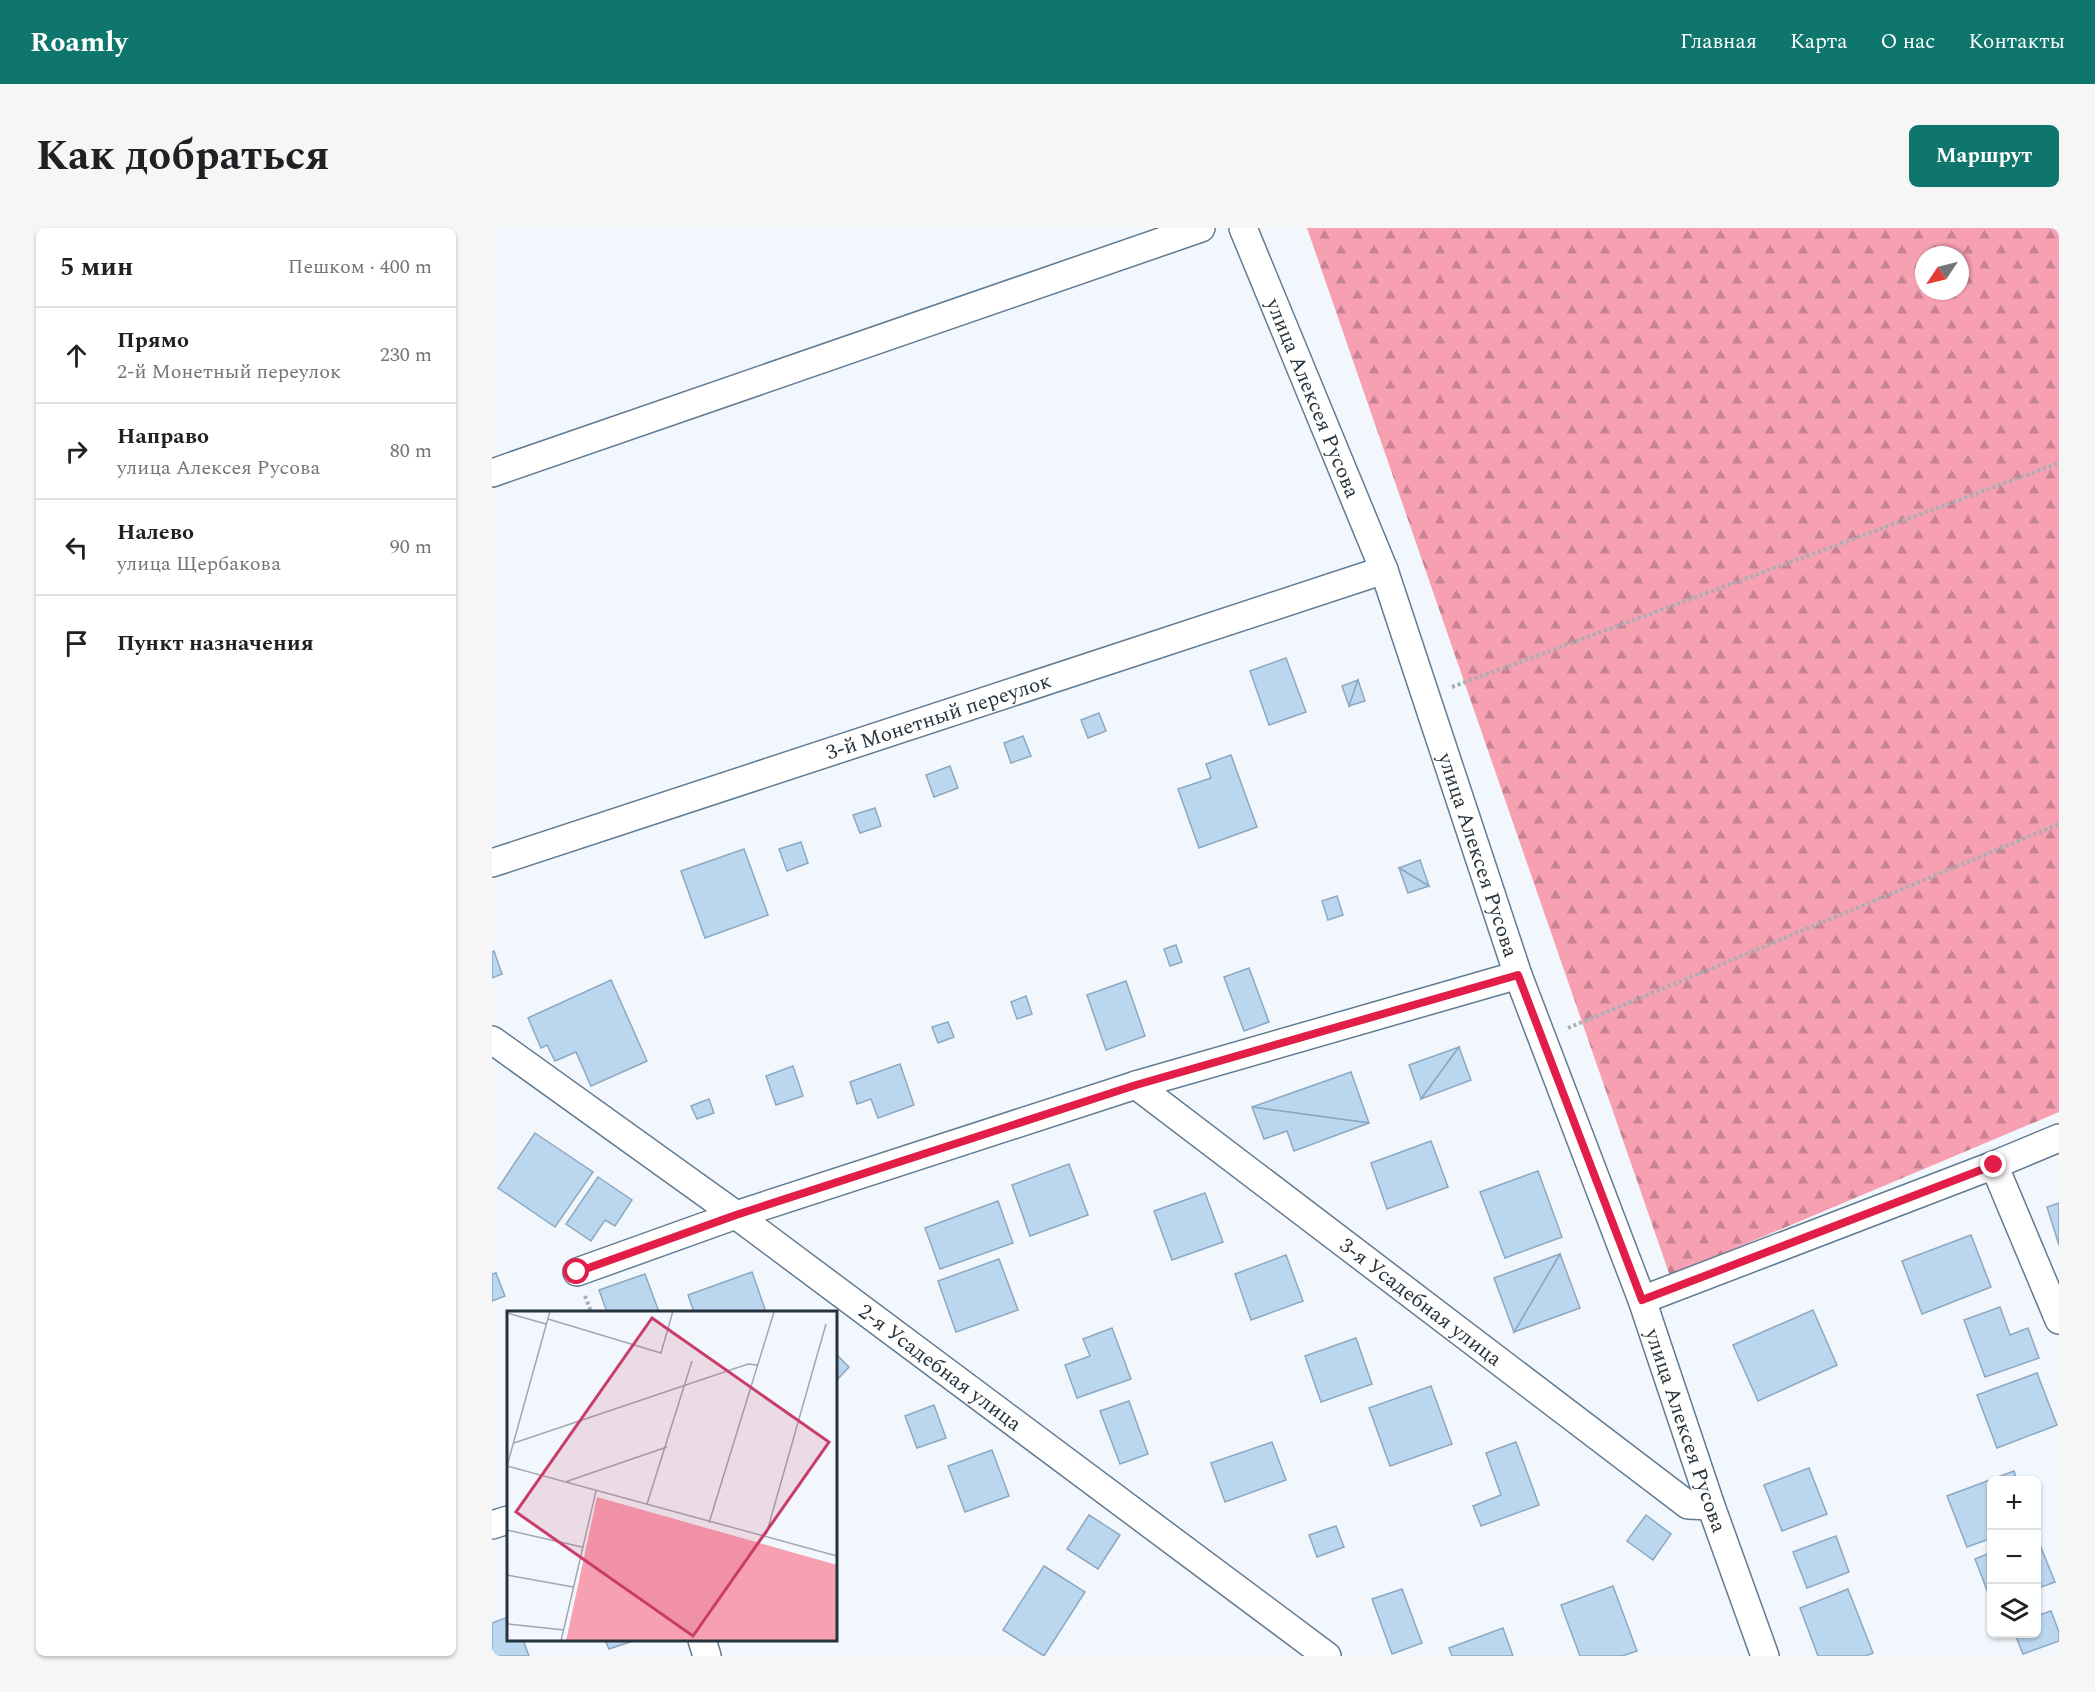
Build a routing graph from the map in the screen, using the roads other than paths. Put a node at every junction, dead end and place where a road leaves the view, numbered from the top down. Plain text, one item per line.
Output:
1 (1201, 228) edge
2 (1243, 228) edge
3 (492, 473) edge
4 (1383, 570) junction
5 (492, 863) edge
6 (1518, 975) junction
7 (492, 1040) edge
8 (1136, 1085) junction
9 (2059, 1138) edge
10 (1994, 1165) junction
11 (736, 1215) junction
12 (577, 1272) dead end
13 (1642, 1300) junction
14 (2059, 1320) edge
15 (1711, 1506) junction
16 (507, 1520) edge
17 (492, 1525) edge
18 (702, 1641) edge
19 (707, 1656) edge
20 (1327, 1656) edge
21 (1765, 1656) edge

1 - 3 street
2 - 4 street, улица Алексея Русова
4 - 5 street, 3-й Монетный переулок
4 - 6 street, улица Алексея Русова
6 - 8 street
6 - 13 street, улица Алексея Русова
7 - 11 street, 2-я Усадебная улица
8 - 11 street
8 - 15 street, 3-я Усадебная улица
9 - 10 street
10 - 13 street
10 - 14 street
11 - 12 street
11 - 20 street, 2-я Усадебная улица
13 - 15 street, улица Алексея Русова
15 - 21 street, улица Алексея Русова
16 - 17 street
18 - 19 street

